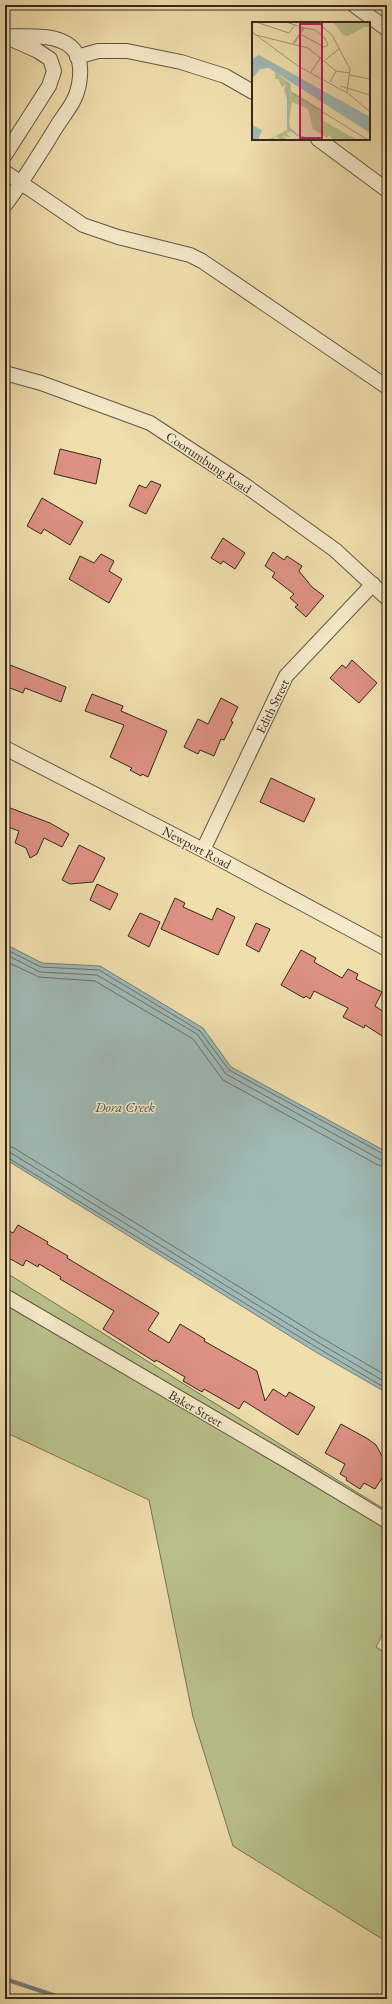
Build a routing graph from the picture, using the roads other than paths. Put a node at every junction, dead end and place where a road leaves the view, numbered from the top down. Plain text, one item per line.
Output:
1 (354, 5) edge
2 (387, 29) edge
3 (5, 37) edge
4 (77, 57) junction
5 (252, 91) edge
6 (319, 140) edge
7 (5, 155) edge
8 (5, 172) edge
9 (21, 183) junction
10 (387, 190) edge
11 (5, 205) edge
12 (5, 373) edge
13 (387, 387) edge
14 (374, 584) junction
15 (387, 598) edge
16 (5, 748) edge
17 (203, 850) junction
18 (387, 949) edge
19 (5, 1296) edge
20 (387, 1522) edge

1 - 2 street
3 - 4 street
3 - 7 street
4 - 5 street
4 - 9 street
6 - 10 street
8 - 9 street
9 - 11 street
9 - 13 street
12 - 14 street, Coorumbung Road
14 - 15 street, Coorumbung Road
14 - 17 street, Edith Street
16 - 17 street, Newport Road
17 - 18 street, Newport Road
19 - 20 street, Baker Street

